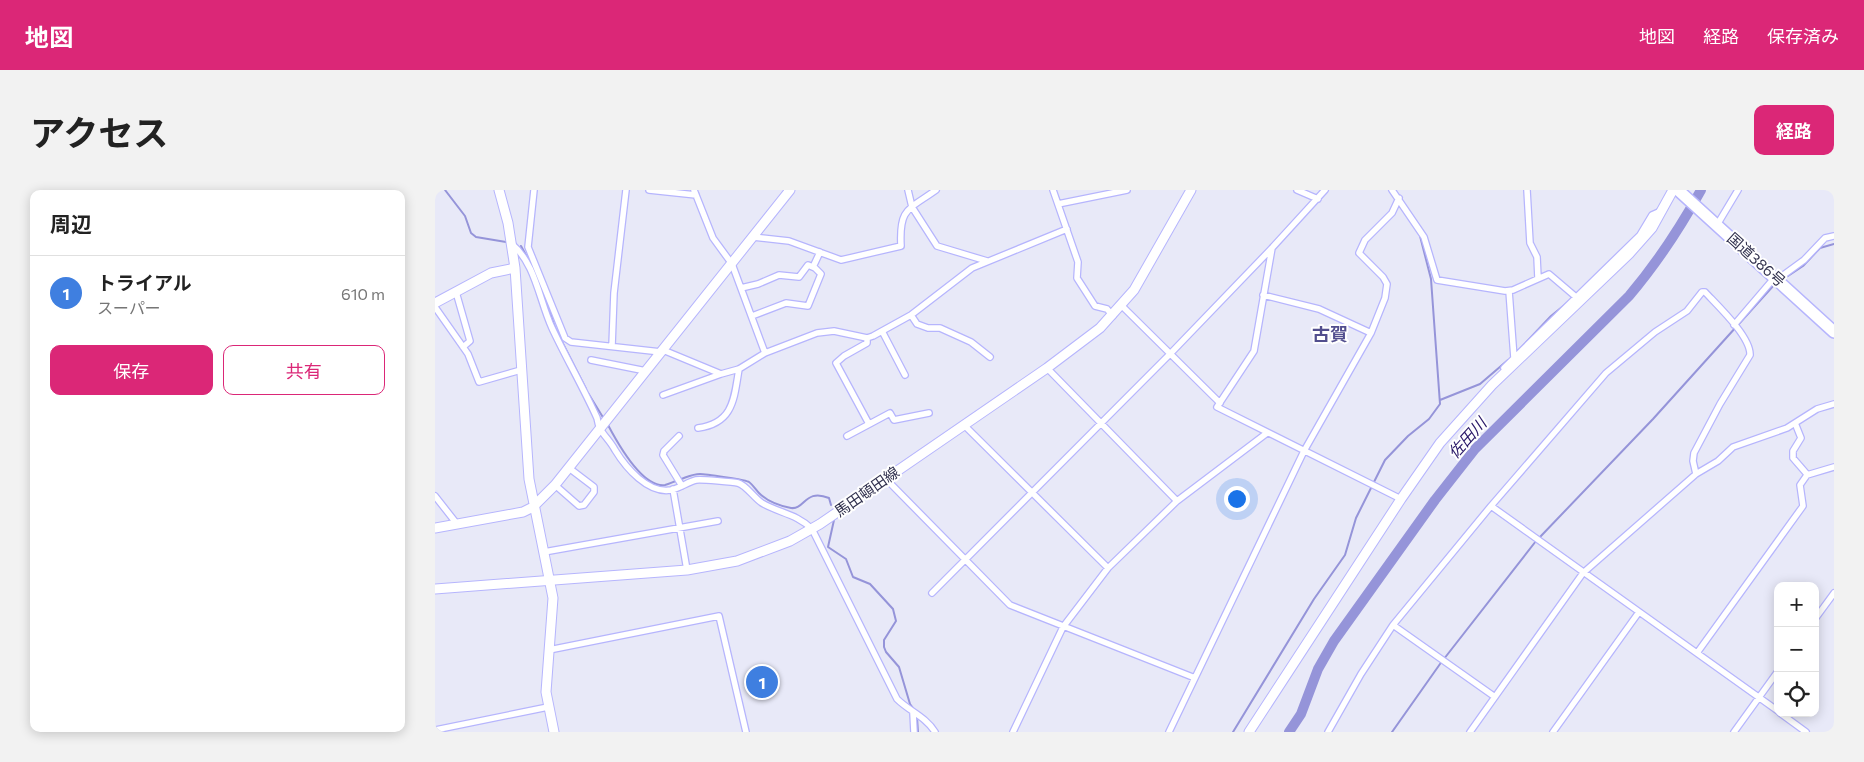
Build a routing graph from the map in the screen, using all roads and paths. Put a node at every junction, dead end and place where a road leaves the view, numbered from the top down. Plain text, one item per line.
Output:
1 (499, 190) edge
2 (533, 190) edge
3 (626, 190) edge
4 (649, 190) edge
5 (790, 190) edge
6 (908, 190) edge
7 (936, 190) edge
8 (1053, 190) edge
9 (1127, 190) edge
10 (1191, 190) edge
11 (1297, 190) edge
12 (1325, 190) edge
13 (1392, 190) edge
14 (1527, 190) edge
15 (1673, 190) edge
16 (1678, 190) edge
17 (1738, 190) edge
18 (695, 193) edge
19 (1399, 198) junction
20 (1318, 199) junction
21 (1058, 204) junction
22 (912, 207) junction
23 (1661, 211) junction
24 (1717, 225) junction
25 (1067, 229) junction
26 (753, 236) junction
27 (1834, 236) edge
28 (511, 243) junction
29 (1272, 248) junction
30 (820, 252) junction
31 (987, 261) junction
32 (732, 264) junction
33 (813, 267) junction
34 (515, 268) junction
35 (1538, 278) junction
36 (1776, 278) junction
37 (741, 288) junction
38 (1509, 291) junction
39 (456, 292) junction
40 (1263, 295) junction
41 (1575, 296) junction
42 (435, 303) edge
43 (1122, 306) junction
44 (435, 308) edge
45 (911, 315) junction
46 (752, 316) junction
47 (1113, 316) junction
48 (1736, 327) junction
49 (882, 331) junction
50 (1834, 332) edge
51 (1371, 333) junction
52 (867, 338) junction
53 (613, 346) junction
54 (463, 347) junction
55 (662, 351) junction
56 (765, 353) junction
57 (1170, 354) junction
58 (1513, 355) junction
59 (990, 357) dead end
60 (591, 360) dead end
61 (1047, 368) junction
62 (739, 369) junction
63 (521, 370) junction
64 (646, 371) junction
65 (721, 374) junction
66 (905, 375) dead end
67 (1488, 389) junction
68 (663, 395) dead end
69 (1220, 403) junction
70 (1834, 404) edge
71 (929, 413) dead end
72 (1795, 423) junction
73 (869, 424) junction
74 (1101, 424) junction
75 (964, 425) junction
76 (600, 427) junction
77 (699, 428) dead end
78 (1267, 433) junction
79 (679, 436) dead end
80 (847, 436) dead end
81 (1304, 451) junction
82 (1834, 467) edge
83 (569, 468) junction
84 (1806, 473) dead end
85 (1696, 474) junction
86 (886, 479) junction
87 (680, 483) junction
88 (555, 485) junction
89 (673, 489) junction
90 (1032, 493) junction
91 (435, 496) edge
92 (1401, 499) junction
93 (1177, 501) junction
94 (1491, 506) junction
95 (533, 507) junction
96 (718, 521) dead end
97 (457, 524) junction
98 (435, 528) edge
99 (679, 528) junction
100 (812, 529) junction
101 (543, 552) junction
102 (965, 560) junction
103 (1109, 568) junction
104 (687, 570) junction
105 (1583, 573) junction
106 (550, 580) junction
107 (435, 589) edge
108 (932, 593) dead end
109 (1834, 593) edge
110 (1639, 612) junction
111 (1819, 614) edge
112 (1393, 625) junction
113 (1063, 627) junction
114 (549, 650) junction
115 (1697, 653) junction
116 (1777, 672) edge
117 (1195, 678) junction
118 (1495, 697) junction
119 (1758, 698) junction
120 (548, 707) junction
121 (1774, 709) edge
122 (915, 714) junction
123 (1786, 717) edge
124 (459, 729) edge
125 (435, 730) edge
126 (554, 732) edge
127 (746, 732) edge
128 (914, 732) edge
129 (935, 732) edge
130 (1013, 732) edge
131 (1169, 732) edge
132 (1249, 732) edge
133 (1328, 732) edge
134 (1470, 732) edge
135 (1553, 732) edge
136 (1734, 732) edge
137 (1806, 732) edge

1 - 28 street
2 - 53 street
3 - 53 street
4 - 18 street
5 - 26 street
6 - 22 street
7 - 22 street
8 - 21 street
9 - 21 street
10 - 43 street, 馬田頓田線
11 - 20 street
12 - 20 street
13 - 19 street
14 - 35 street
15 - 23 street
16 - 24 highway, 国道386号
17 - 24 street
18 - 32 street
19 - 38 street
19 - 51 street
20 - 29 street
21 - 25 street
22 - 30 street
22 - 31 street
23 - 41 street
23 - 67 street
24 - 36 highway, 国道386号
25 - 31 street
25 - 47 street
26 - 30 street
26 - 32 street
27 - 36 street
28 - 34 street
28 - 76 street
29 - 40 street
29 - 57 street
30 - 33 street
31 - 45 street
32 - 37 street
32 - 55 street
33 - 37 street
33 - 46 street
34 - 39 street
34 - 63 street
35 - 38 street
35 - 41 street
36 - 48 street
36 - 50 highway, 国道386号
37 - 46 street
38 - 58 street
39 - 42 street
39 - 54 street
40 - 51 street
40 - 69 street
41 - 58 street
43 - 47 street, 馬田頓田線
43 - 57 street
44 - 54 street
45 - 49 street
45 - 59 street
46 - 56 street
47 - 61 street, 馬田頓田線
48 - 85 street
48 - 94 street
49 - 52 street
49 - 66 street
51 - 81 street
52 - 56 street
52 - 73 street
53 - 55 street
54 - 63 street
55 - 64 street
55 - 65 street
56 - 62 street
57 - 69 street
57 - 74 street
58 - 67 street
60 - 64 street
61 - 74 street
61 - 75 street, 馬田頓田線
62 - 65 street
62 - 77 street
63 - 95 street
64 - 76 street
65 - 68 street
67 - 92 street
69 - 78 street
70 - 72 street
71 - 73 street
72 - 84 street
72 - 85 street
73 - 80 street
74 - 90 street
74 - 93 street
75 - 86 street, 馬田頓田線
75 - 90 street
76 - 83 street
76 - 89 street
78 - 81 street
78 - 93 street
79 - 87 street
81 - 92 street
81 - 117 street
82 - 115 street
83 - 88 street
83 - 88 street
85 - 105 street
86 - 100 street, 馬田頓田線
86 - 102 street
87 - 89 street
87 - 100 street
88 - 95 street
89 - 99 street
90 - 102 street
90 - 103 street
91 - 97 street
92 - 132 street
93 - 103 street
94 - 105 street
94 - 112 street
95 - 97 street
95 - 101 street
96 - 99 street
97 - 98 street
99 - 101 street
99 - 104 street
100 - 104 street, 馬田頓田線
100 - 122 street
101 - 106 street
102 - 108 street
102 - 113 street
103 - 113 street
104 - 106 street, 馬田頓田線
105 - 110 street
105 - 118 street
106 - 107 street, 馬田頓田線
106 - 114 street
109 - 111 street
110 - 115 street
110 - 135 street
112 - 118 street
112 - 133 street
113 - 117 street
113 - 130 street
114 - 120 street
114 - 127 street
115 - 119 street
116 - 119 street
117 - 131 street
118 - 134 street
119 - 121 street
119 - 136 street
120 - 124 street
120 - 126 street
122 - 128 street
122 - 129 street
123 - 137 street
124 - 125 street

